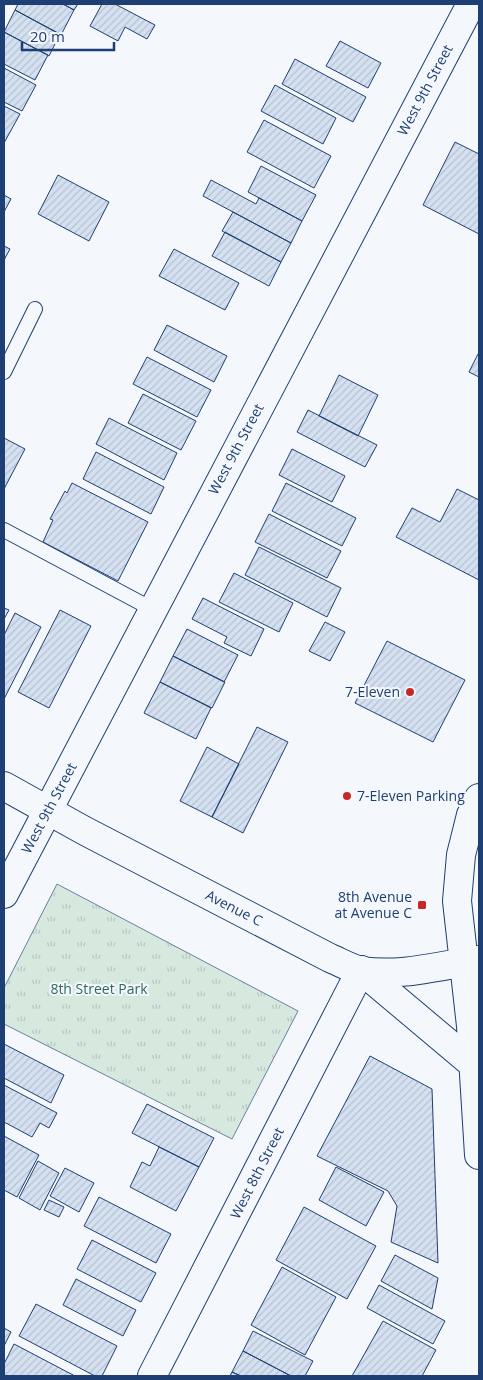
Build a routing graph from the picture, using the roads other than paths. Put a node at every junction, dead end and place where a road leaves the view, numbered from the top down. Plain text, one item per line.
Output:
1 (470, 4) edge
2 (35, 309) dead end
3 (4, 372) edge
4 (4, 530) edge
5 (152, 609) junction
6 (4, 786) edge
7 (476, 810) edge
8 (48, 811) junction
9 (4, 894) edge
10 (472, 961) edge
11 (361, 970) junction
12 (474, 1065) junction
13 (479, 1154) edge
14 (152, 1376) edge

1 - 5 street, West 9th Street
2 - 3 lane
4 - 5 lane
5 - 8 street, West 9th Street
6 - 8 street, Avenue C
7 - 10 street
8 - 9 street, West 9th Street
8 - 11 street, Avenue C
10 - 11 street, Avenue C
10 - 12 street
11 - 12 street
11 - 14 street, West 8th Street
12 - 13 street

